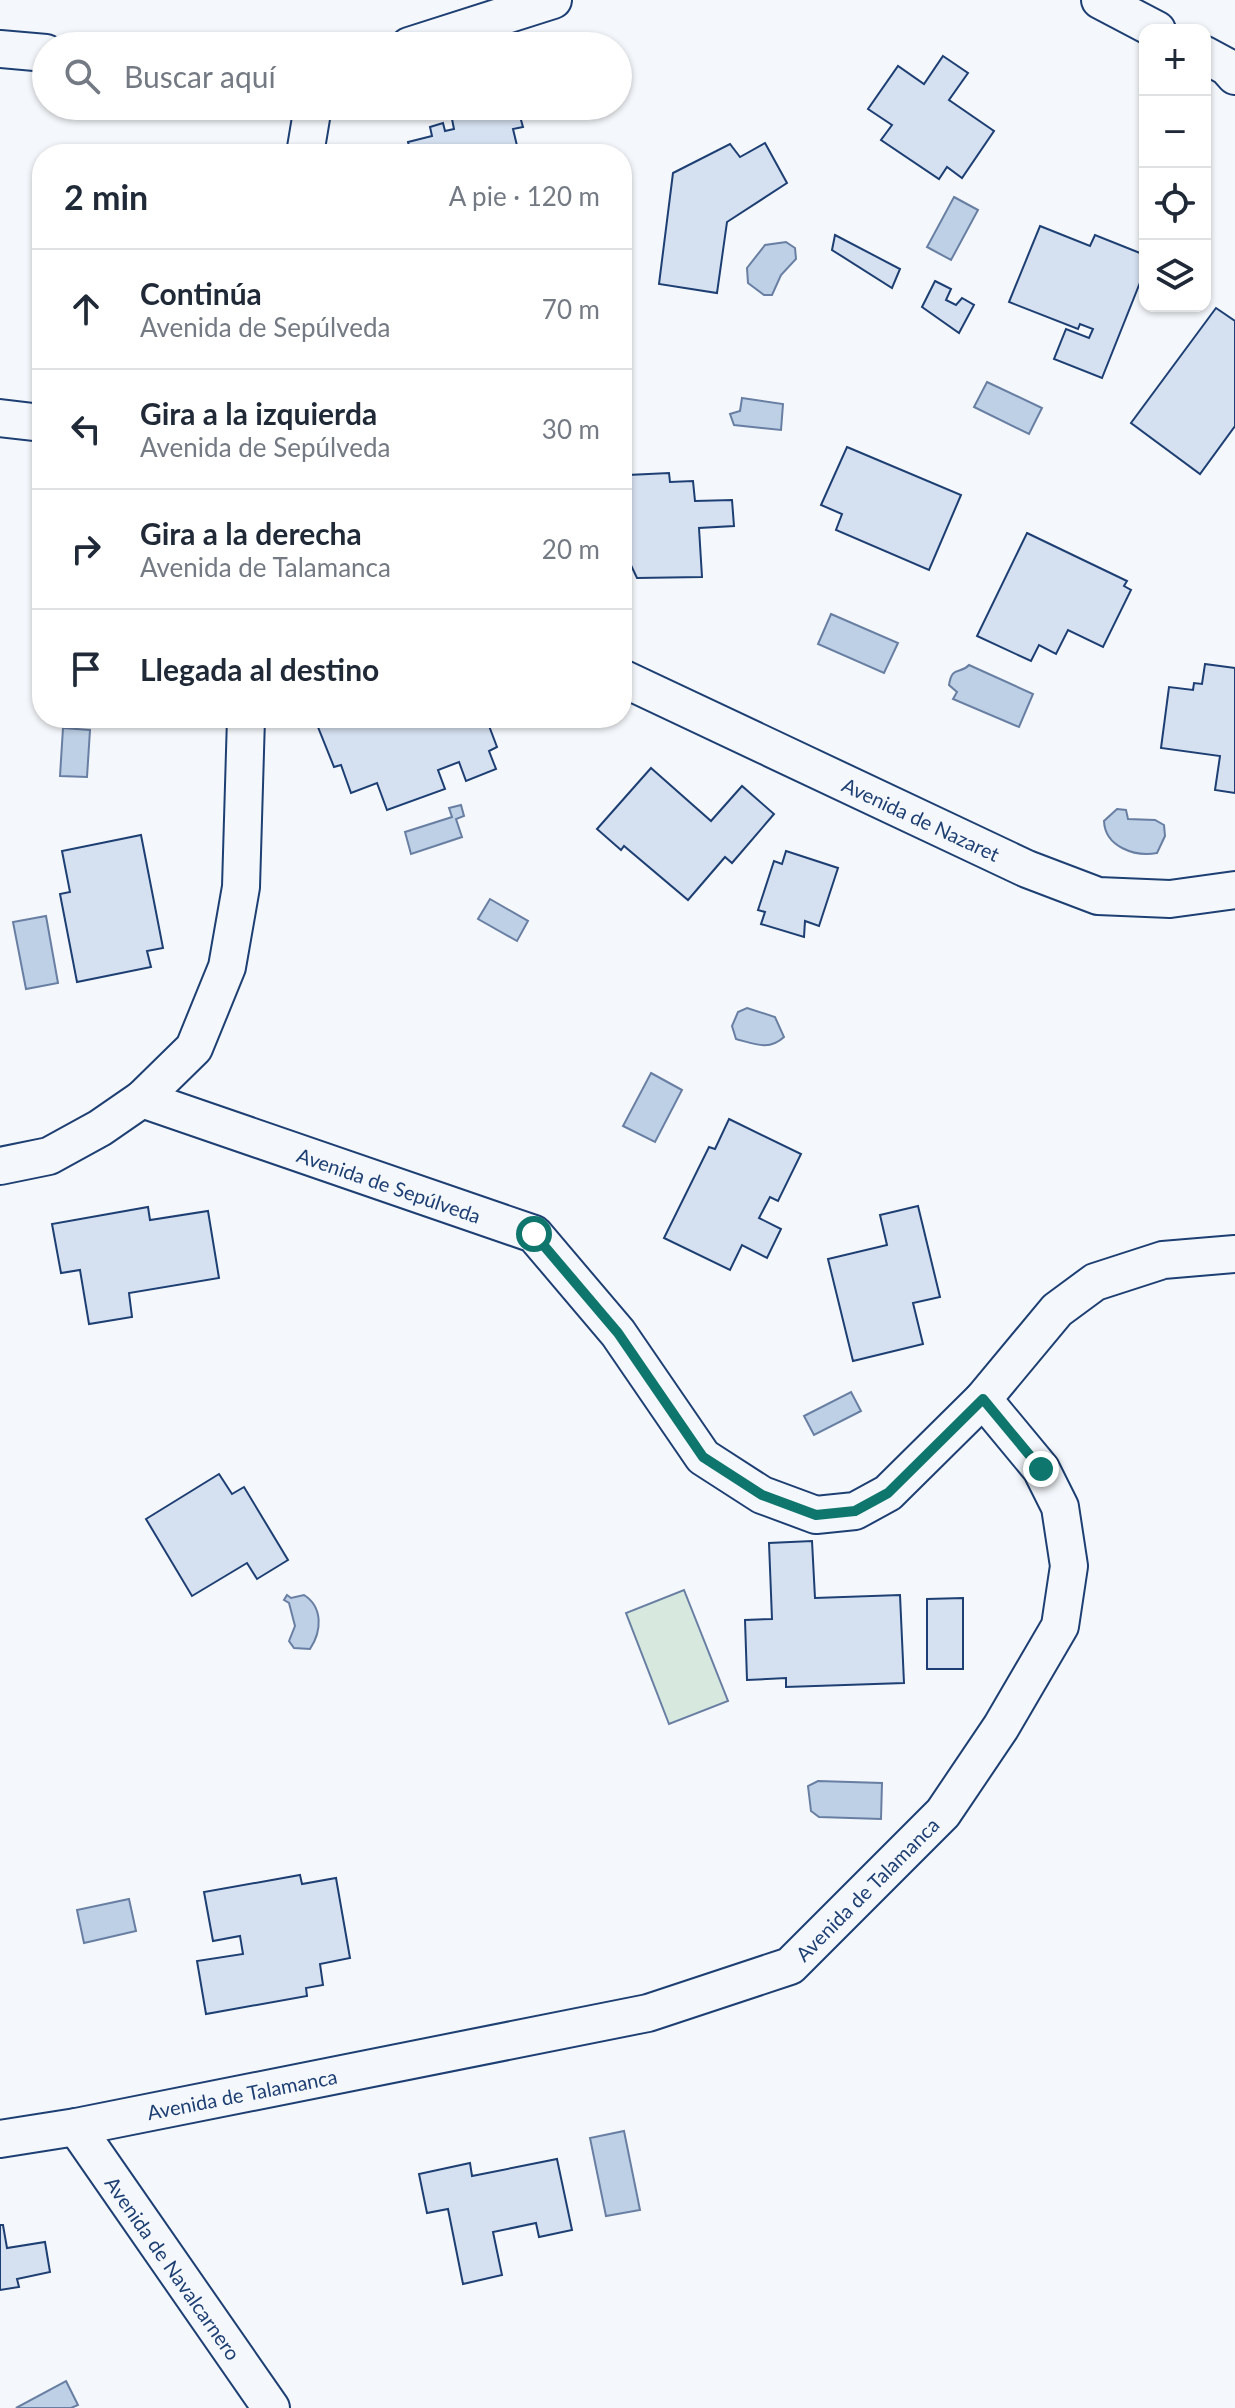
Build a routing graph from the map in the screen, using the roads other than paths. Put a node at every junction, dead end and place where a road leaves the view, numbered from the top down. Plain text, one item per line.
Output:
1 (553, 0) edge
2 (1100, 0) edge
3 (1146, 24) edge
4 (453, 32) edge
5 (0, 49) edge
6 (32, 52) edge
7 (1211, 58) edge
8 (1235, 76) edge
9 (311, 120) edge
10 (307, 144) edge
11 (0, 418) edge
12 (32, 422) edge
13 (632, 683) edge
14 (246, 728) edge
15 (1235, 890) edge
16 (142, 1099) junction
17 (0, 1166) edge
18 (1235, 1254) edge
19 (983, 1399) junction
20 (76, 2127) junction
21 (0, 2139) edge
22 (271, 2408) edge

1 - 4 street
2 - 3 street
5 - 6 street
7 - 8 street
9 - 10 street
11 - 12 street
13 - 15 street, Avenida de Nazaret
14 - 16 street
16 - 17 street
16 - 19 street, Avenida de Sepúlveda
18 - 19 street, Avenida de Sepúlveda
19 - 20 street, Avenida de Talamanca
20 - 21 street, Avenida de Talamanca
20 - 22 street, Avenida de Navalcarnero

